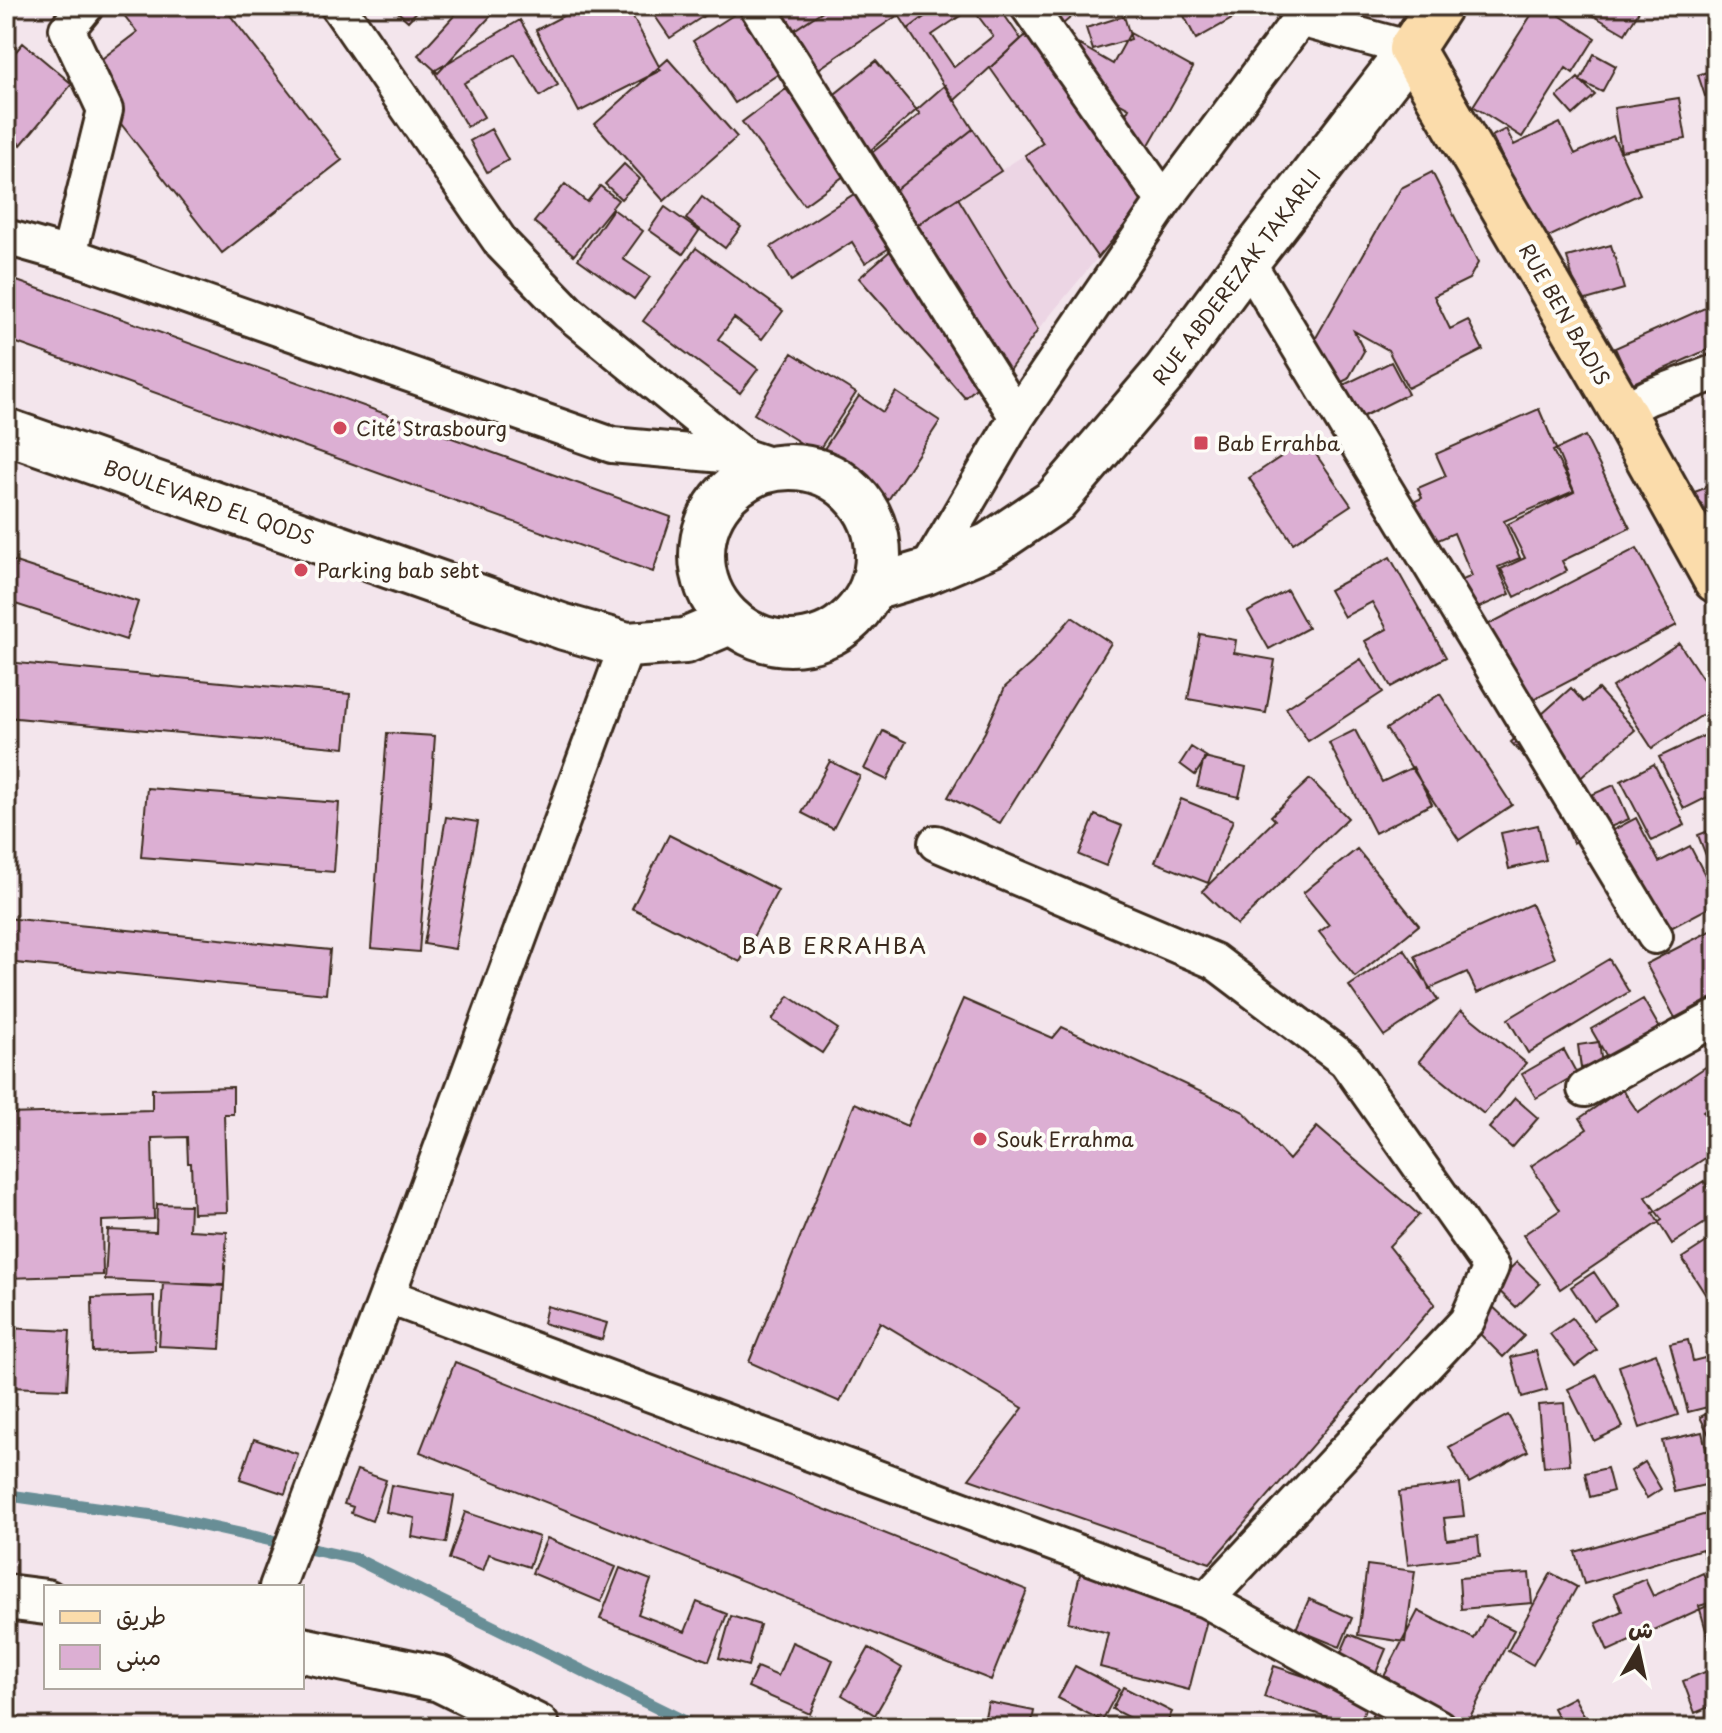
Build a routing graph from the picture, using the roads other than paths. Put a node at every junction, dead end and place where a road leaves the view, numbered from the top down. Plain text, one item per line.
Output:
1 (86, 6) edge
2 (338, 6) edge
3 (757, 6) edge
4 (1028, 6) edge
5 (1436, 6) edge
6 (1296, 13) edge
7 (1411, 49) junction
8 (1164, 201) junction
9 (6, 237) edge
10 (69, 255) junction
11 (1247, 261) junction
12 (1716, 372) edge
13 (1622, 411) junction
14 (1017, 417) junction
15 (6, 431) edge
16 (760, 462) junction
17 (926, 572) junction
18 (1716, 580) edge
19 (873, 588) junction
20 (732, 621) junction
21 (627, 645) junction
22 (936, 843) dead end
23 (1655, 936) dead end
24 (1716, 1018) edge
25 (1585, 1089) dead end
26 (387, 1296) junction
27 (278, 1585) edge
28 (6, 1597) edge
29 (1206, 1600) junction
30 (44, 1602) edge
31 (304, 1650) edge
32 (537, 1727) edge
33 (1438, 1727) edge

1 - 10 street
2 - 16 street
3 - 14 street
4 - 8 street
5 - 7 main road, RUE ABDEREZAK TAKARLI
6 - 7 street
6 - 8 street
7 - 11 main road, RUE ABDEREZAK TAKARLI
7 - 13 main road, RUE BEN BADIS
8 - 14 street
9 - 10 street
10 - 16 street
11 - 17 main road, RUE ABDEREZAK TAKARLI
11 - 23 street
12 - 13 street
13 - 18 main road, RUE BEN BADIS
14 - 17 street
15 - 21 main road, BOULEVARD EL QODS
16 - 19 main road
16 - 20 main road
17 - 19 main road, RUE ABDEREZAK TAKARLI
19 - 20 main road
20 - 21 main road, BOULEVARD EL QODS
21 - 26 street
22 - 29 street
24 - 25 street
26 - 27 street
26 - 29 street
28 - 30 main road
29 - 33 street
31 - 32 main road

